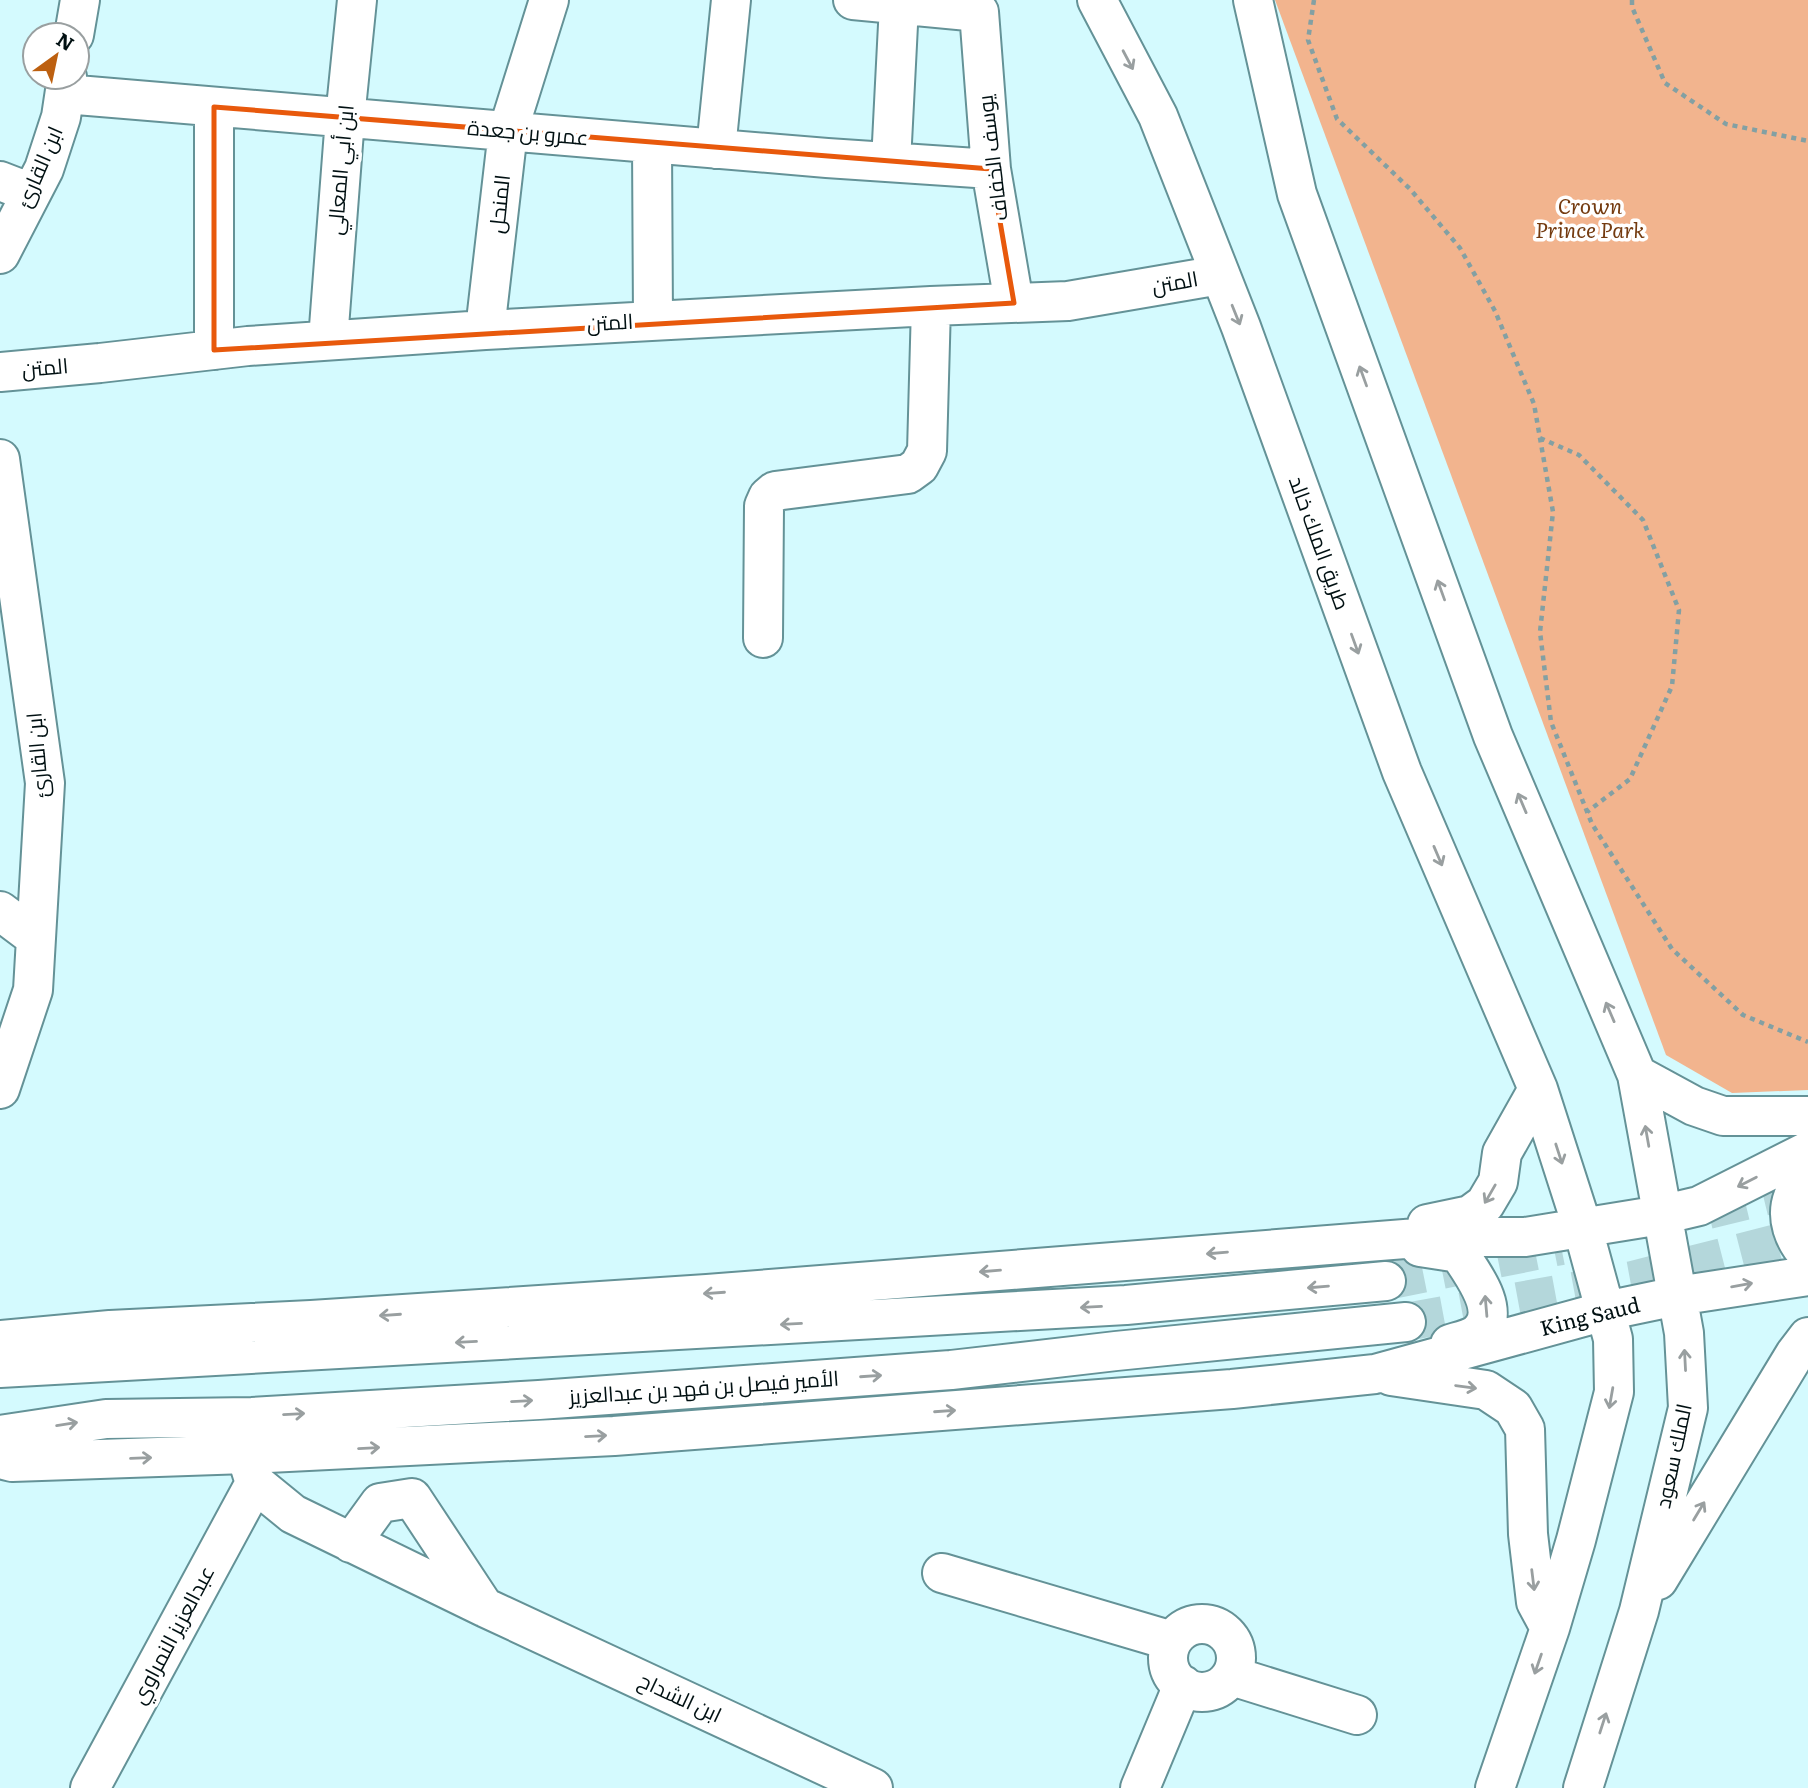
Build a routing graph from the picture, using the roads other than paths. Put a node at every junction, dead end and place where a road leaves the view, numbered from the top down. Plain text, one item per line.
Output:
1 (80, 0) edge
2 (357, 0) edge
3 (549, 0) edge
4 (731, 0) edge
5 (853, 0) edge
6 (1097, 0) edge
7 (899, 5) junction
8 (1262, 10) edge
9 (76, 21) edge
10 (91, 90) edge
11 (65, 91) edge
12 (214, 107) junction
13 (345, 118) junction
14 (508, 131) junction
15 (652, 144) junction
16 (716, 149) junction
17 (891, 162) junction
18 (991, 169) junction
19 (16, 187) edge
20 (0, 254) edge
21 (1220, 275) junction
22 (1014, 303) junction
23 (931, 306) junction
24 (653, 320) junction
25 (485, 330) junction
26 (327, 340) junction
27 (214, 350) junction
28 (0, 372) edge
29 (0, 459) edge
30 (763, 638) dead end
31 (0, 911) edge
32 (36, 937) junction
33 (1637, 1075) junction
34 (1538, 1089) junction
35 (0, 1090) edge
36 (1808, 1116) edge
37 (1808, 1151) edge
38 (1808, 1173) edge
39 (1661, 1215) junction
40 (1583, 1229) junction
41 (1285, 1247) junction
42 (1808, 1255) edge
43 (1808, 1276) edge
44 (1386, 1281) tunnel mouth
45 (1676, 1296) junction
46 (1605, 1311) junction
47 (1406, 1322) tunnel mouth
48 (1808, 1337) edge
49 (0, 1340) edge
50 (0, 1368) edge
51 (1375, 1374) junction
52 (0, 1435) edge
53 (0, 1460) edge
54 (250, 1468) junction
55 (351, 1543) junction
56 (942, 1573) dead end
57 (486, 1608) junction
58 (1639, 1611) junction
59 (1550, 1628) junction
60 (1172, 1641) junction
61 (1232, 1676) junction
62 (1183, 1685) junction
63 (1357, 1715) dead end
64 (90, 1788) edge
65 (873, 1788) edge
66 (1140, 1788) edge
67 (1495, 1788) edge
68 (1583, 1788) edge

1 - 9 main road
2 - 13 main road, ابن أبي المعالي
3 - 14 main road, المنحل
4 - 16 main road
5 - 7 main road
6 -> 21 main road, طريق الملك خالد
7 - 17 main road
7 - 18 main road, يوسف الخفاف
33 -> 8 main road
10 - 12 main road, عمرو بن جعدة
11 - 19 main road, ابن القارئ
12 - 13 main road, عمرو بن جعدة
12 - 27 main road
13 - 14 main road, عمرو بن جعدة
13 - 26 main road, ابن أبي المعالي
14 - 15 main road, عمرو بن جعدة
14 - 25 main road, المنحل
15 - 16 main road, عمرو بن جعدة
15 - 24 main road
16 - 17 main road, عمرو بن جعدة
17 - 18 main road, عمرو بن جعدة
18 - 22 main road, يوسف الخفاف
19 - 20 main road, ابن القارئ
21 - 22 main road, المتن
21 -> 34 main road, طريق الملك خالد
22 - 23 main road, المتن
23 - 24 main road, المتن
23 - 30 main road
24 - 25 main road, المتن
25 - 26 main road, المتن
26 - 27 main road, المتن
27 - 28 main road, المتن
29 - 32 main road, ابن القارئ
31 - 32 main road
32 - 35 main road, ابن القارئ
33 - 36 main road
39 -> 33 main road, الملك سعود
34 -> 40 main road
34 -> 41 main road
37 -> 39 main road
38 - 42 main road
39 - 40 main road
39 - 45 main road, الملك سعود
40 - 41 main road
40 - 46 main road
41 -> 49 main road
51 -> 41 main road
45 -> 43 main road, King Saud
44 -> 50 main road
45 - 46 main road, King Saud
58 -> 45 main road, الملك سعود
46 - 51 main road, King Saud
46 -> 59 main road
52 -> 47 main road, الأمير فيصل بن فهد بن عبدالعزيز
58 -> 48 main road
54 -> 51 main road, الأمير فيصل بن فهد بن عبدالعزيز
51 -> 59 main road
53 -> 54 main road, الأمير فيصل بن فهد بن عبدالعزيز
54 - 55 main road, ابن الشداح
54 - 64 main road, عبدالعزيز النمراوي
55 - 57 main road, ابن الشداح
55 - 57 main road
56 - 60 main road
57 - 65 main road, ابن الشداح
68 -> 58 main road, الملك سعود
59 -> 67 main road
60 - 61 main road
60 - 62 main road
61 - 62 main road
61 - 63 main road
62 - 66 main road

